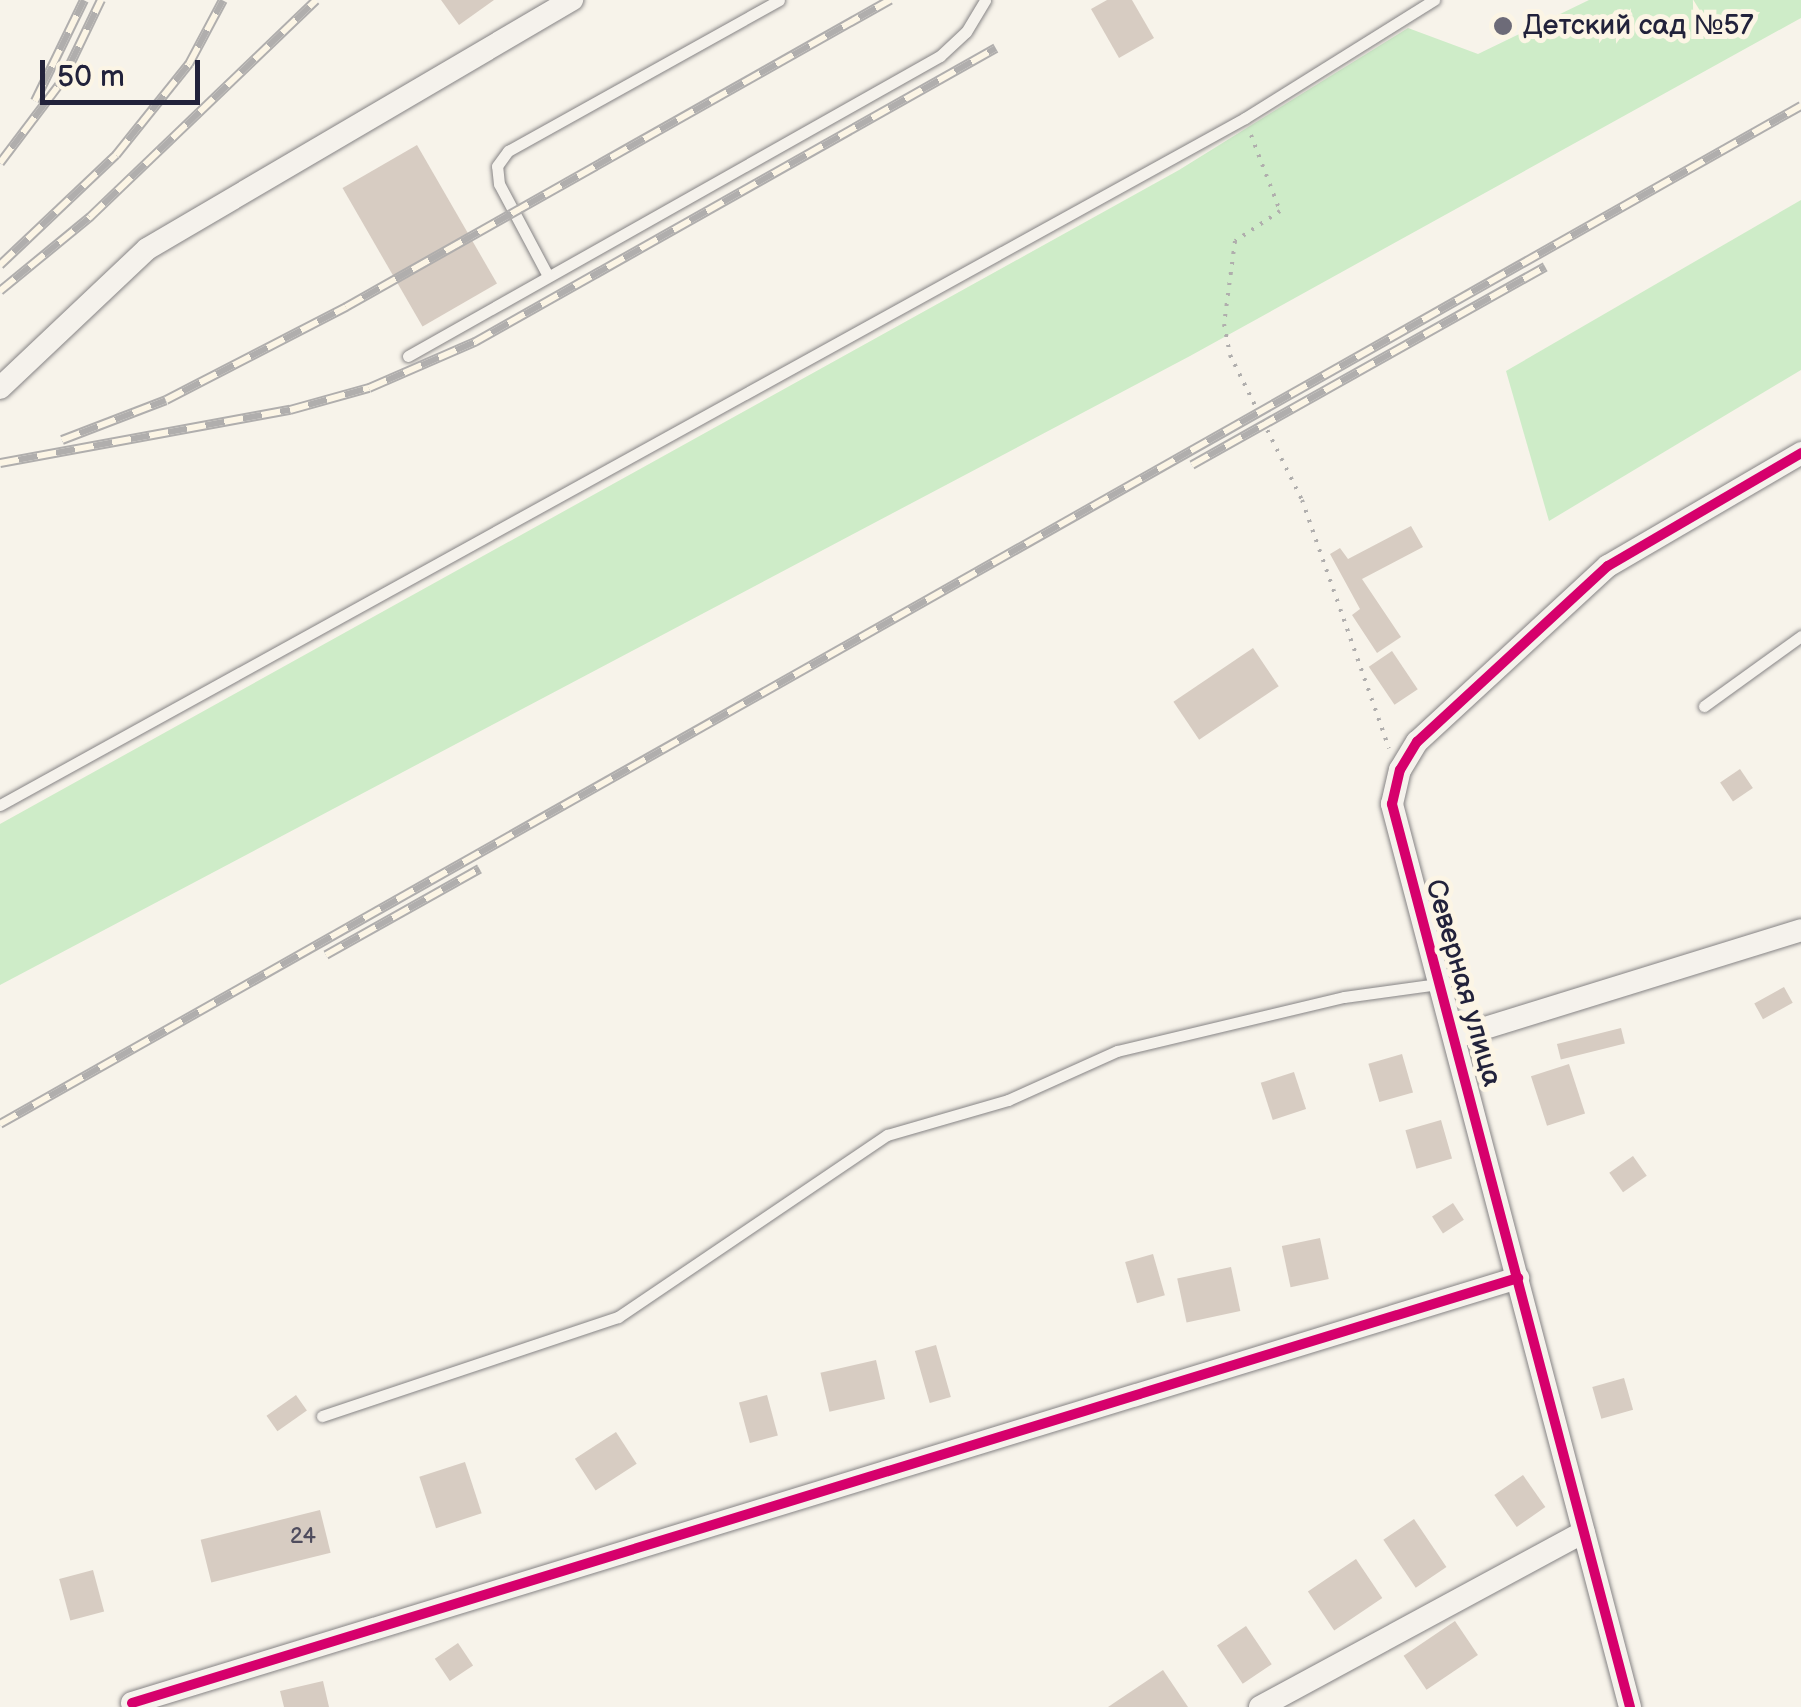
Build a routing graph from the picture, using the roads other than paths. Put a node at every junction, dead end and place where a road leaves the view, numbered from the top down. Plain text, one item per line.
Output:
1 (572, 0) edge
2 (778, 0) edge
3 (985, 0) edge
4 (1434, 0) edge
5 (548, 276) junction
6 (408, 356) dead end
7 (0, 388) edge
8 (1801, 453) edge
9 (1801, 636) edge
10 (1704, 706) dead end
11 (0, 805) edge
12 (1801, 930) edge
13 (1438, 984) junction
14 (1456, 1037) junction
15 (1518, 1278) junction
16 (322, 1416) dead end
17 (1584, 1532) junction
18 (129, 1706) edge
19 (1260, 1707) edge
20 (1630, 1707) edge

1 - 7 street
2 - 5 lane
3 - 5 lane
4 - 11 lane
5 - 6 lane
8 - 13 street, Северная улица
9 - 10 lane
12 - 14 street
13 - 14 street, Северная улица
13 - 16 lane
14 - 15 street, Северная улица
15 - 17 street, Северная улица
15 - 18 street
17 - 19 street
17 - 20 street, Северная улица

